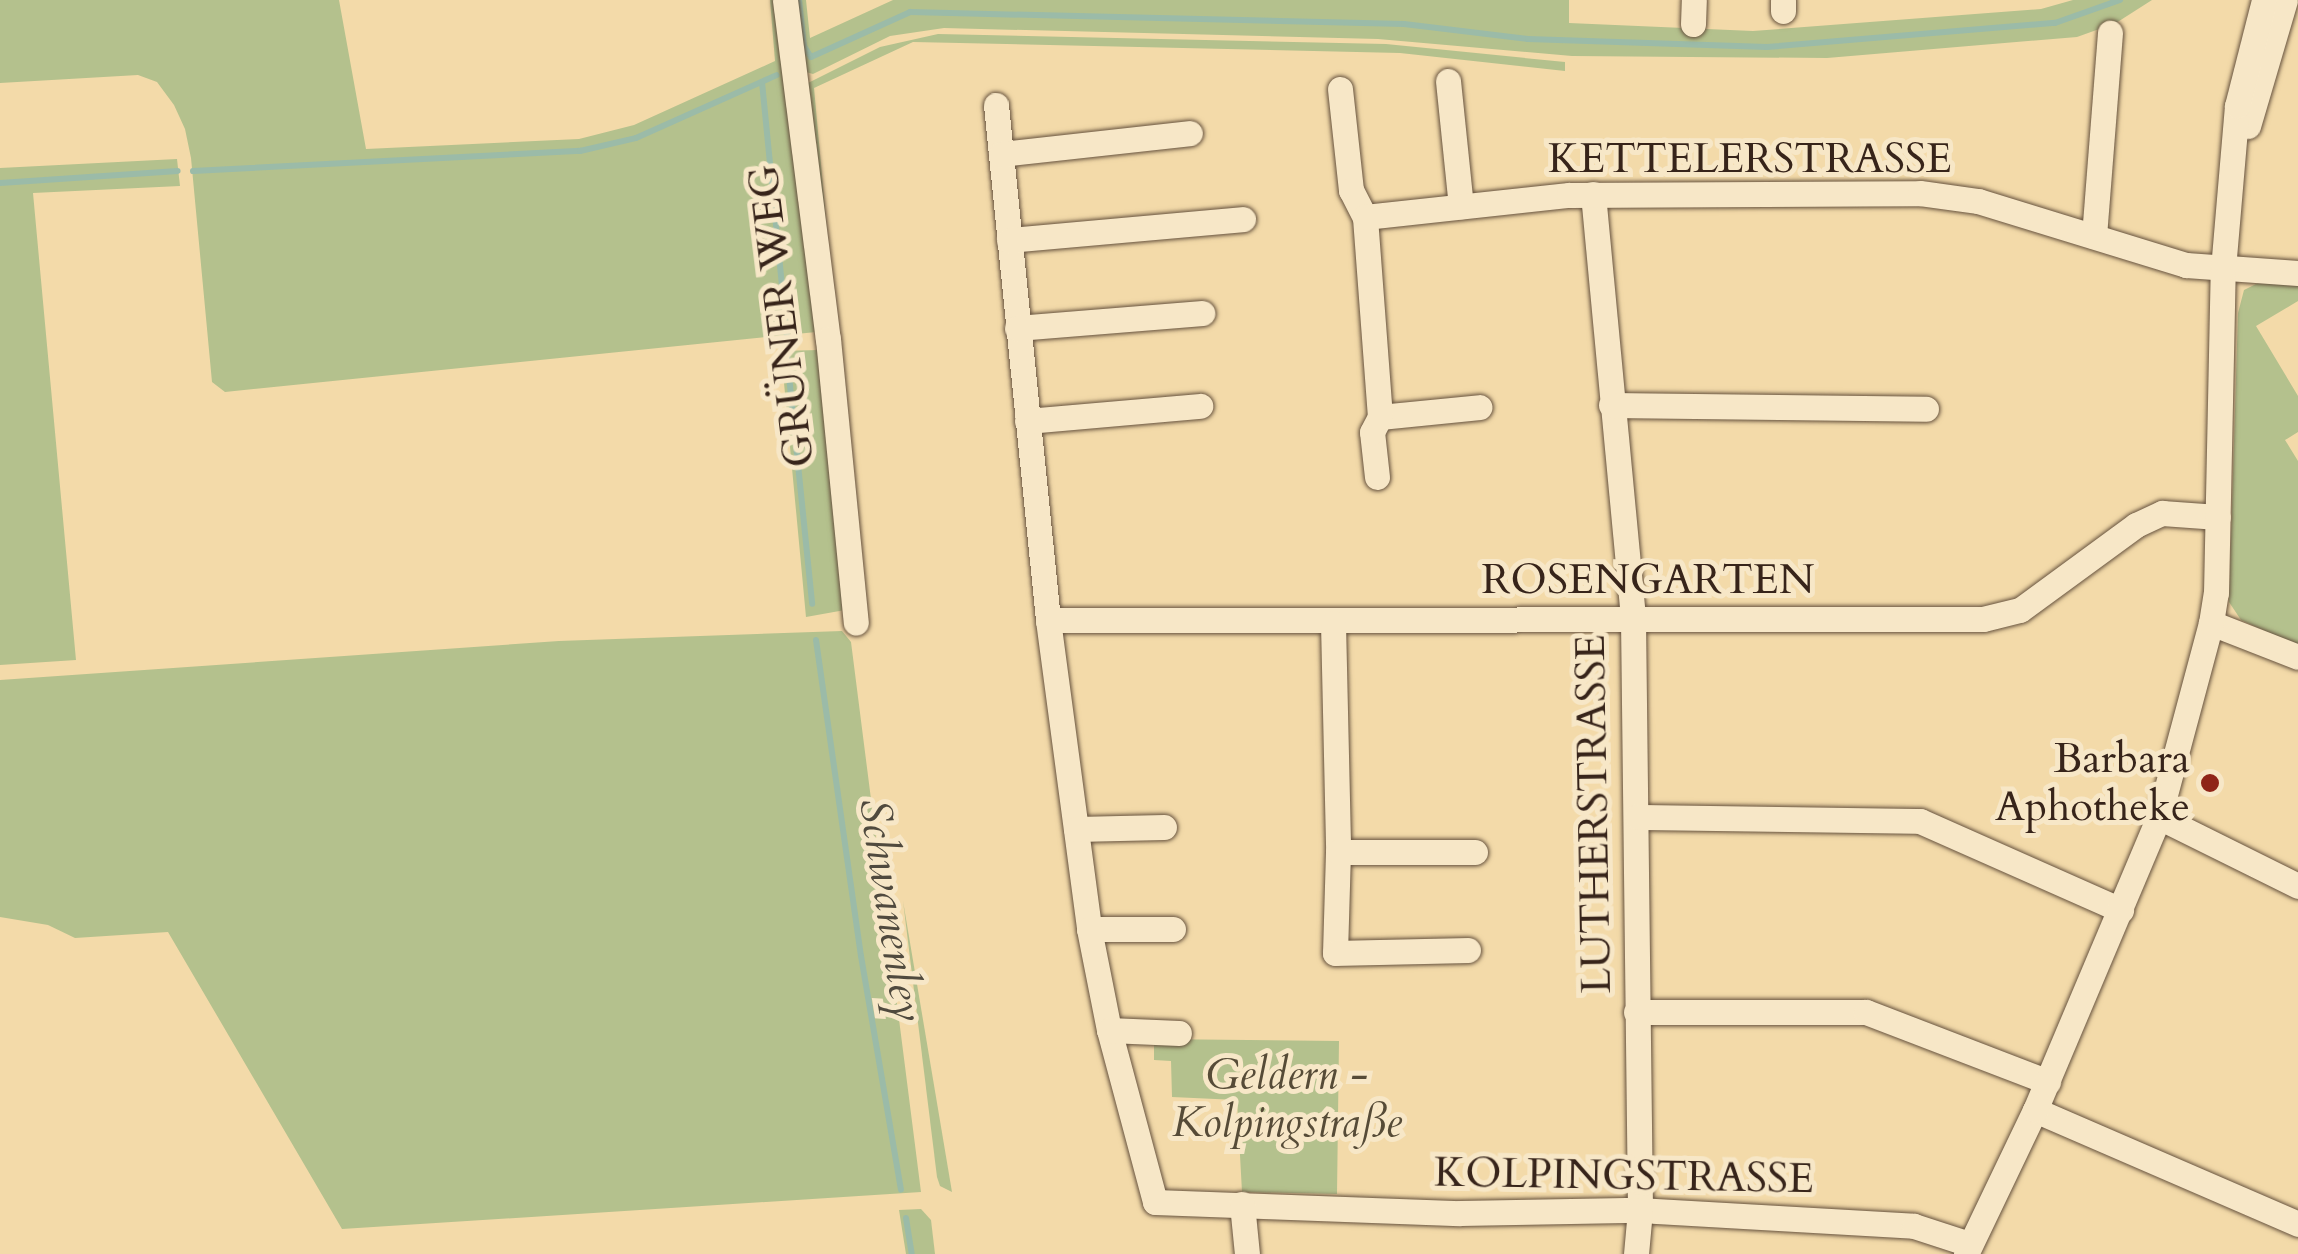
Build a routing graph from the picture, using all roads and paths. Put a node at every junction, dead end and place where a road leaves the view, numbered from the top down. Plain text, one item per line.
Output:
1 (785, 0) edge
2 (2264, 0) edge
3 (2285, 0) edge
4 (2110, 33) dead end
5 (1448, 80) dead end
6 (1340, 89) dead end
7 (996, 105) dead end
8 (1190, 133) dead end
9 (1001, 154) junction
10 (2234, 164) junction
11 (1592, 194) junction
12 (1461, 206) junction
13 (1365, 218) junction
14 (1243, 219) dead end
15 (2094, 236) junction
16 (1009, 240) junction
17 (2222, 268) junction
18 (2298, 273) edge
19 (1202, 312) dead end
20 (1017, 328) junction
21 (1611, 404) junction
22 (1200, 406) dead end
23 (1480, 407) dead end
24 (1926, 409) dead end
25 (1380, 418) junction
26 (1027, 421) junction
27 (1377, 477) dead end
28 (2218, 517) junction
29 (1634, 618) junction
30 (1048, 620) junction
31 (856, 623) dead end
32 (1334, 623) junction
33 (2212, 623) junction
34 (2298, 657) edge
35 (2159, 817) junction
36 (1637, 818) junction
37 (1164, 827) dead end
38 (1076, 829) junction
39 (1338, 852) junction
40 (1475, 852) dead end
41 (2298, 886) edge
42 (2121, 910) junction
43 (1089, 929) junction
44 (1173, 929) dead end
45 (1468, 950) dead end
46 (1636, 1012) junction
47 (1109, 1030) junction
48 (1180, 1032) dead end
49 (2048, 1082) junction
50 (2035, 1110) junction
51 (1242, 1204) junction
52 (1640, 1210) junction
53 (2298, 1224) edge
54 (1967, 1249) edge
55 (1247, 1254) edge
56 (1636, 1254) edge

1 - 31 street, GRÜNER WEG
2 - 10 street
3 - 10 street
4 - 15 street
5 - 12 street
6 - 13 street
7 - 9 street
8 - 9 street
9 - 16 street
10 - 17 street
11 - 12 street, KETTELERSTRASSE
11 - 15 street, KETTELERSTRASSE
11 - 21 street, LUTHERSTRASSE
12 - 13 street, KETTELERSTRASSE
13 - 25 street
14 - 16 street
15 - 17 street, KETTELERSTRASSE
16 - 20 street
17 - 18 street, KETTELERSTRASSE
17 - 28 street
19 - 20 street
20 - 26 street
21 - 24 street
21 - 29 street, LUTHERSTRASSE
22 - 26 street
23 - 25 street
25 - 27 street
26 - 30 street
28 - 29 street, ROSENGARTEN
28 - 33 street
29 - 32 street, ROSENGARTEN
29 - 36 street, LUTHERSTRASSE
30 - 32 street, ROSENGARTEN
30 - 38 street
32 - 39 street
33 - 34 street
33 - 35 street
35 - 41 street
35 - 42 street
36 - 42 street
36 - 46 street, LUTHERSTRASSE
37 - 38 street
38 - 43 street
39 - 40 street
39 - 45 street
42 - 49 street
43 - 44 street
43 - 47 street
46 - 49 street
46 - 52 street, LUTHERSTRASSE
47 - 48 street
47 - 51 street, KOLPINGSTRASSE
49 - 50 street
50 - 53 street
50 - 54 street
51 - 52 street, KOLPINGSTRASSE
51 - 55 street
52 - 54 street, KOLPINGSTRASSE
52 - 56 street, LUTHERSTRASSE

